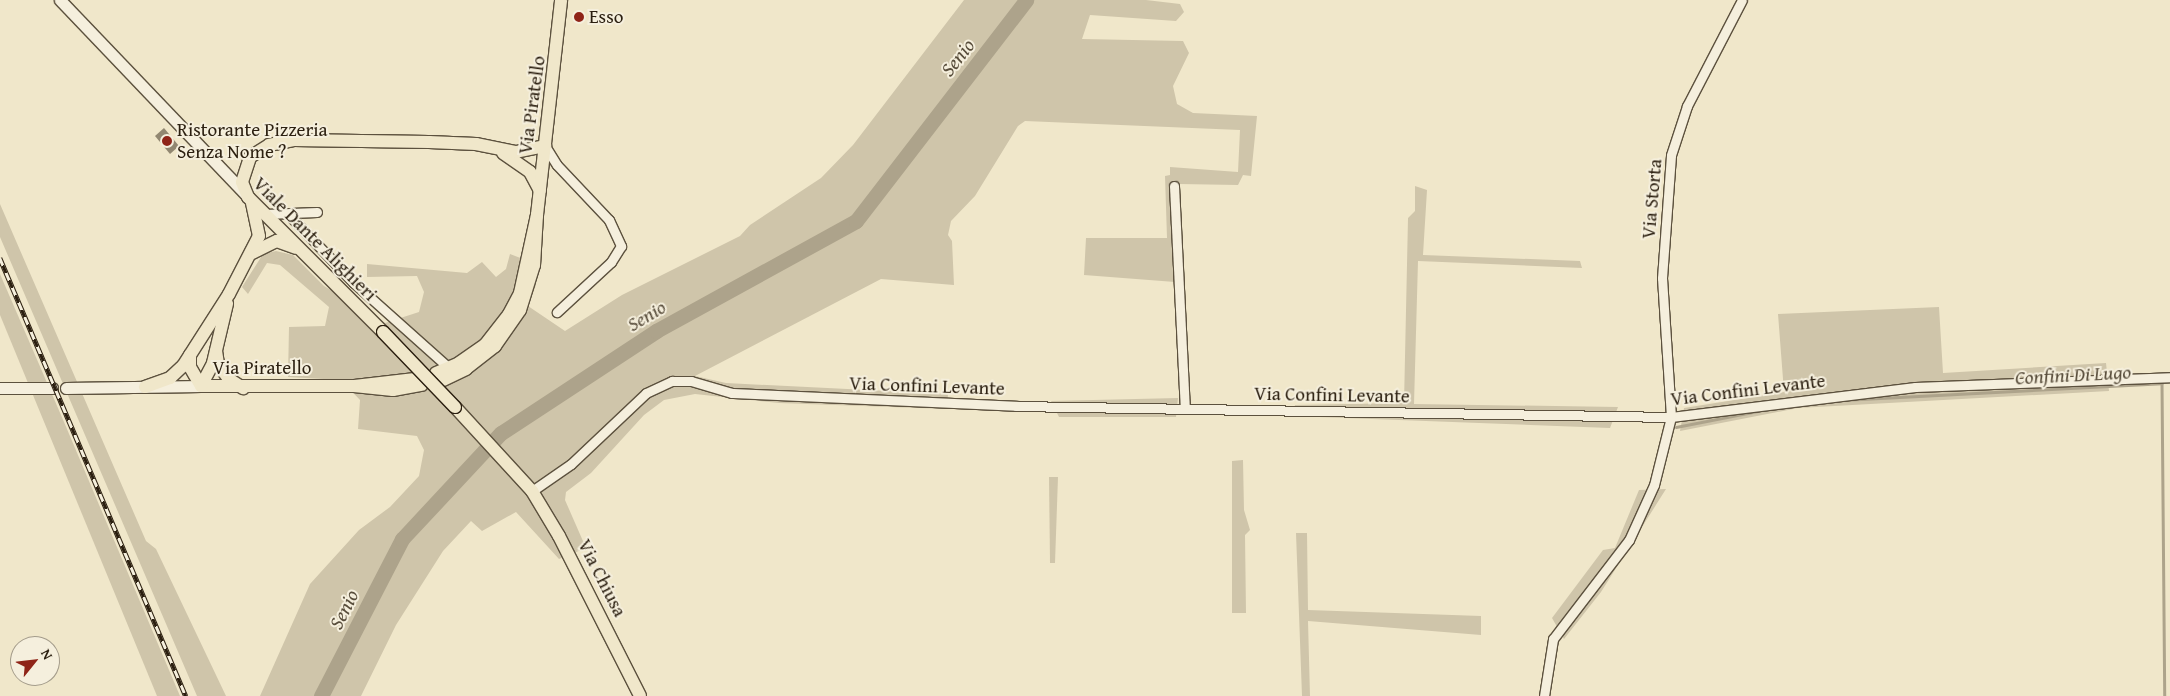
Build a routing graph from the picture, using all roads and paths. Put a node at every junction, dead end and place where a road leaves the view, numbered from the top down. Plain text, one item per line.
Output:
1 (60, 0) edge
2 (561, 0) edge
3 (1742, 0) edge
4 (545, 146) junction
5 (494, 148) junction
6 (1174, 186) dead end
7 (540, 192) junction
8 (250, 199) junction
9 (317, 212) dead end
10 (264, 214) junction
11 (288, 214) junction
12 (537, 215) junction
13 (298, 248) junction
14 (250, 254) junction
15 (229, 294) junction
16 (557, 312) dead end
17 (216, 351) junction
18 (190, 355) junction
19 (449, 368) junction
20 (2170, 377) edge
21 (418, 382) dead end
22 (201, 386) junction
23 (145, 387) junction
24 (0, 388) edge
25 (52, 388) dead end
26 (66, 388) dead end
27 (243, 388) junction
28 (1185, 409) junction
29 (1671, 417) junction
30 (528, 486) junction
31 (640, 696) edge
32 (1544, 696) edge

1 - 8 street, Viale Dante Alighieri
2 - 4 main road, Via Piratello
3 - 29 street, Via Storta
4 - 5 main road
4 - 7 main road, Via Piratello
4 - 16 street
5 - 7 main road
5 - 8 main road
6 - 28 street
7 - 12 main road, Via Piratello
8 - 10 main road, Viale Dante Alighieri
8 - 14 main road
9 - 11 street
10 - 11 street
10 - 13 main road, Viale Dante Alighieri
11 - 19 street
12 - 19 main road, Via Piratello
12 - 19 main road, Via Piratello
13 - 14 main road
13 - 30 main road, Viale Dante Alighieri, bridge
14 - 15 main road
15 - 17 main road
15 - 18 main road
17 - 22 main road
17 - 27 main road
18 - 22 main road
18 - 23 main road
20 - 29 street, Via Confini Levante
21 - 27 main road, Via Piratello
22 - 23 street
22 - 27 main road, Via Piratello
23 - 26 street
24 - 25 street
28 - 29 street, Via Confini Levante
28 - 30 street, Via Confini Levante
29 - 32 street, Via Storta
30 - 31 main road, Via Chiusa

